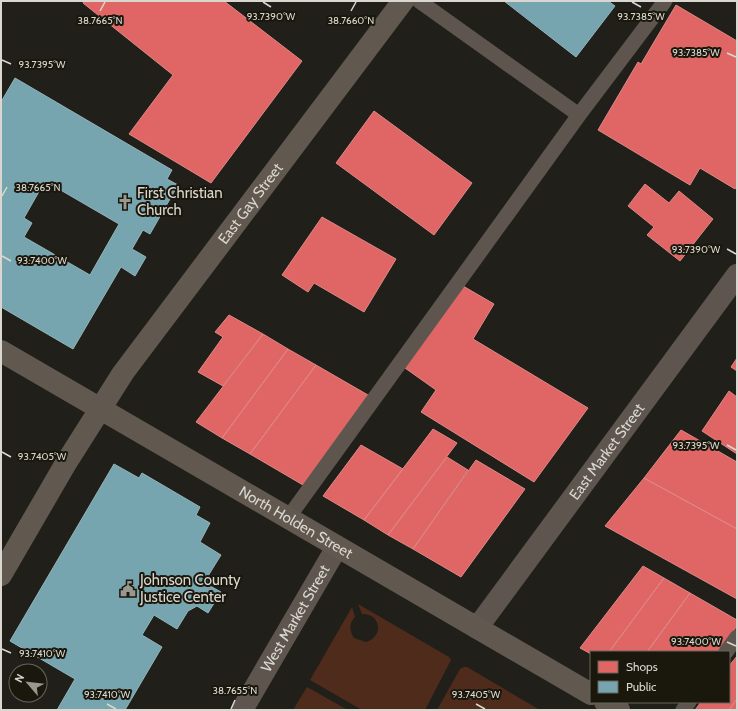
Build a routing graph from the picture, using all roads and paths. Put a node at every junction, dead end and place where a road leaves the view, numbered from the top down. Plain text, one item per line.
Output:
1 (403, 1) edge
2 (419, 1) edge
3 (665, 1) edge
4 (579, 115) junction
5 (737, 275) edge
6 (1, 351) edge
7 (100, 409) junction
8 (288, 518) junction
9 (337, 547) junction
10 (1, 575) edge
11 (477, 628) junction
12 (737, 637) edge
13 (727, 651) edge
14 (590, 693) edge
15 (607, 703) edge
16 (242, 710) edge
17 (618, 710) edge

1 - 7 main road, East Gay Street
2 - 4 lane
3 - 4 lane
4 - 8 lane
5 - 11 street, East Market Street
6 - 7 main road, North Holden Street
7 - 8 main road, North Holden Street
7 - 10 main road, East Gay Street
8 - 9 main road, North Holden Street
9 - 11 main road, North Holden Street
9 - 16 street, West Market Street
11 - 14 main road, North Holden Street
12 - 13 lane
15 - 17 main road

